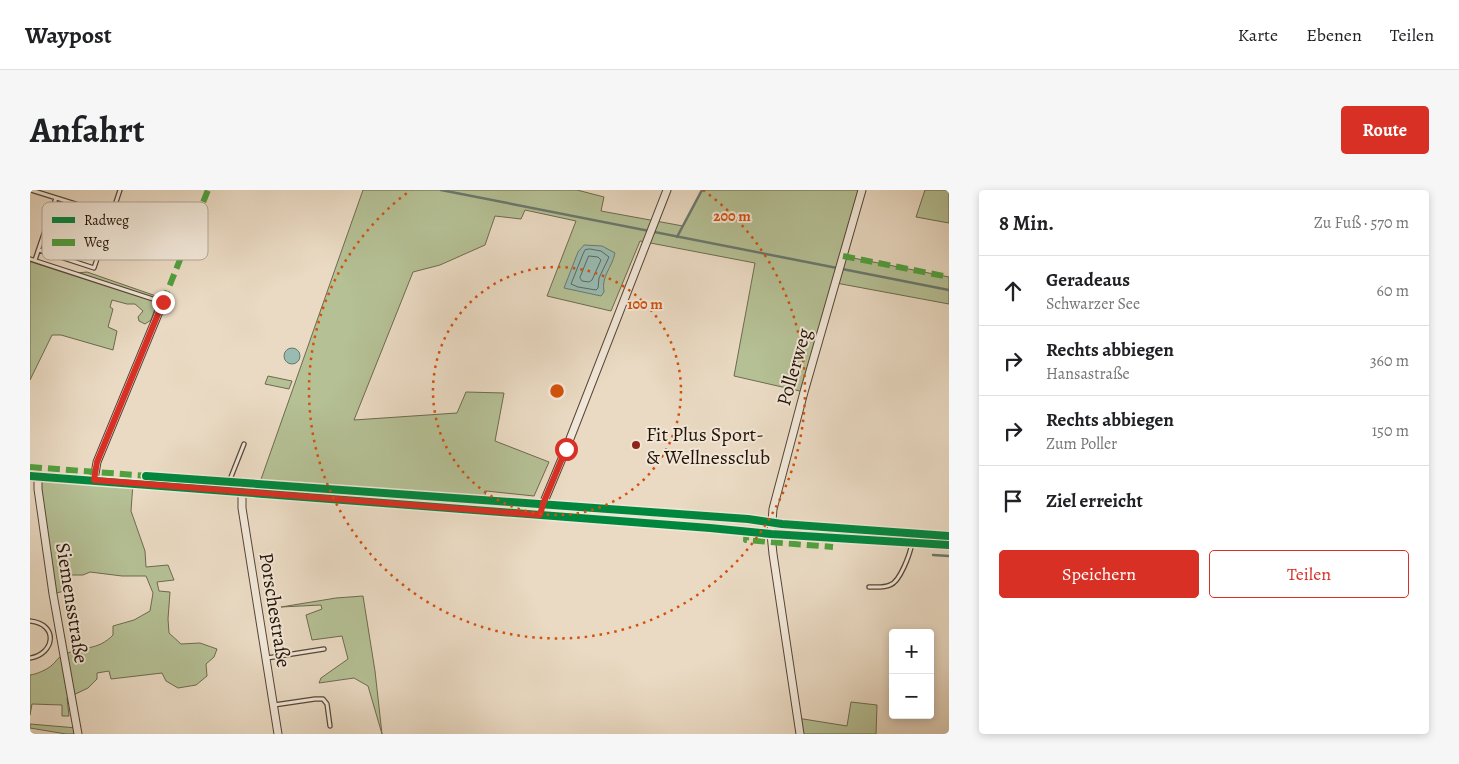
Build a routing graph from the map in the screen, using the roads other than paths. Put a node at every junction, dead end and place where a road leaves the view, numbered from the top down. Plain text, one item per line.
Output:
1 (32, 190) edge
2 (120, 190) edge
3 (667, 190) edge
4 (862, 190) edge
5 (56, 198) junction
6 (55, 202) edge
7 (69, 202) edge
8 (116, 202) edge
9 (42, 241) edge
10 (39, 250) junction
11 (42, 251) edge
12 (30, 258) edge
13 (35, 260) junction
14 (70, 260) edge
15 (97, 260) edge
16 (163, 302) joint
17 (244, 444) dead end
18 (34, 476) edge
19 (94, 480) junction
20 (228, 491) junction
21 (242, 492) junction
22 (540, 515) junction
23 (771, 534) junction
24 (912, 543) junction
25 (949, 545) edge
26 (869, 587) dead end
27 (30, 622) edge
28 (324, 648) dead end
29 (30, 658) edge
30 (266, 658) junction
31 (274, 705) junction
32 (330, 726) dead end
33 (78, 734) edge
34 (278, 734) edge
35 (800, 734) edge

1 - 5 lane
2 - 8 lane
3 - 22 street
4 - 23 street, Pollerweg
5 - 6 lane
5 - 7 lane
9 - 10 lane
10 - 11 lane
10 - 13 lane
12 - 13 lane
13 - 16 lane
14 - 15 lane
16 - 19 street
17 - 20 lane
18 - 19 street
18 - 33 street, Siemensstraße
19 - 20 street
20 - 21 street
21 - 22 street
21 - 30 street, Porschestraße
22 - 23 street
23 - 24 street
23 - 35 street, Pollerweg
24 - 25 street
24 - 26 lane
27 - 29 lane
28 - 30 lane
30 - 31 street, Porschestraße
31 - 32 lane
31 - 34 street, Porschestraße

